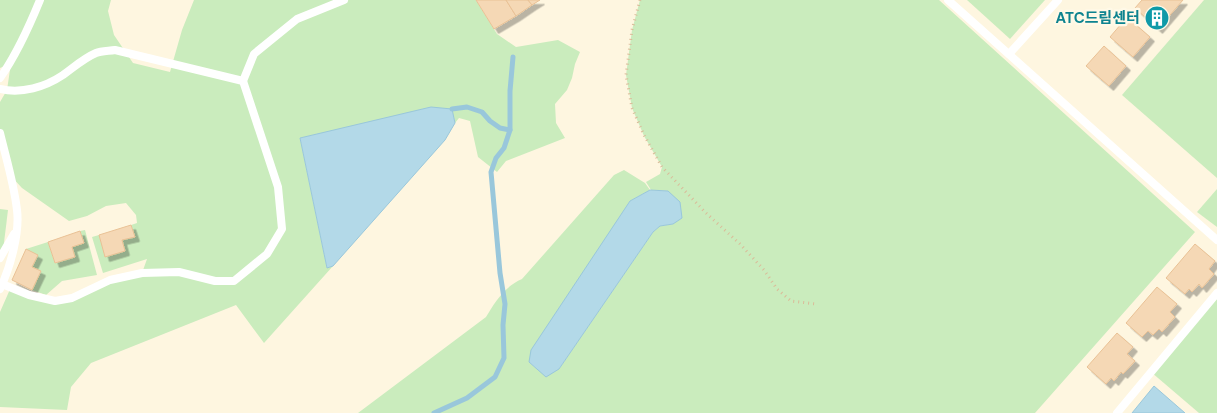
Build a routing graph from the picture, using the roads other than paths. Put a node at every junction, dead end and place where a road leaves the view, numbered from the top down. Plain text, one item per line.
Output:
1 (40, 0) edge
2 (344, 0) edge
3 (948, 0) edge
4 (1058, 0) edge
5 (1009, 54) junction
6 (0, 78) edge
7 (243, 81) junction
8 (0, 89) edge
9 (0, 133) edge
10 (16, 231) junction
11 (1217, 240) edge
12 (0, 258) edge
13 (1, 287) edge
14 (1217, 293) edge
15 (1117, 413) edge

1 - 6 lane
2 - 7 lane
3 - 5 lane
4 - 5 lane
5 - 11 lane
7 - 8 lane
7 - 13 lane
9 - 10 lane
10 - 12 lane
10 - 13 lane
14 - 15 lane

